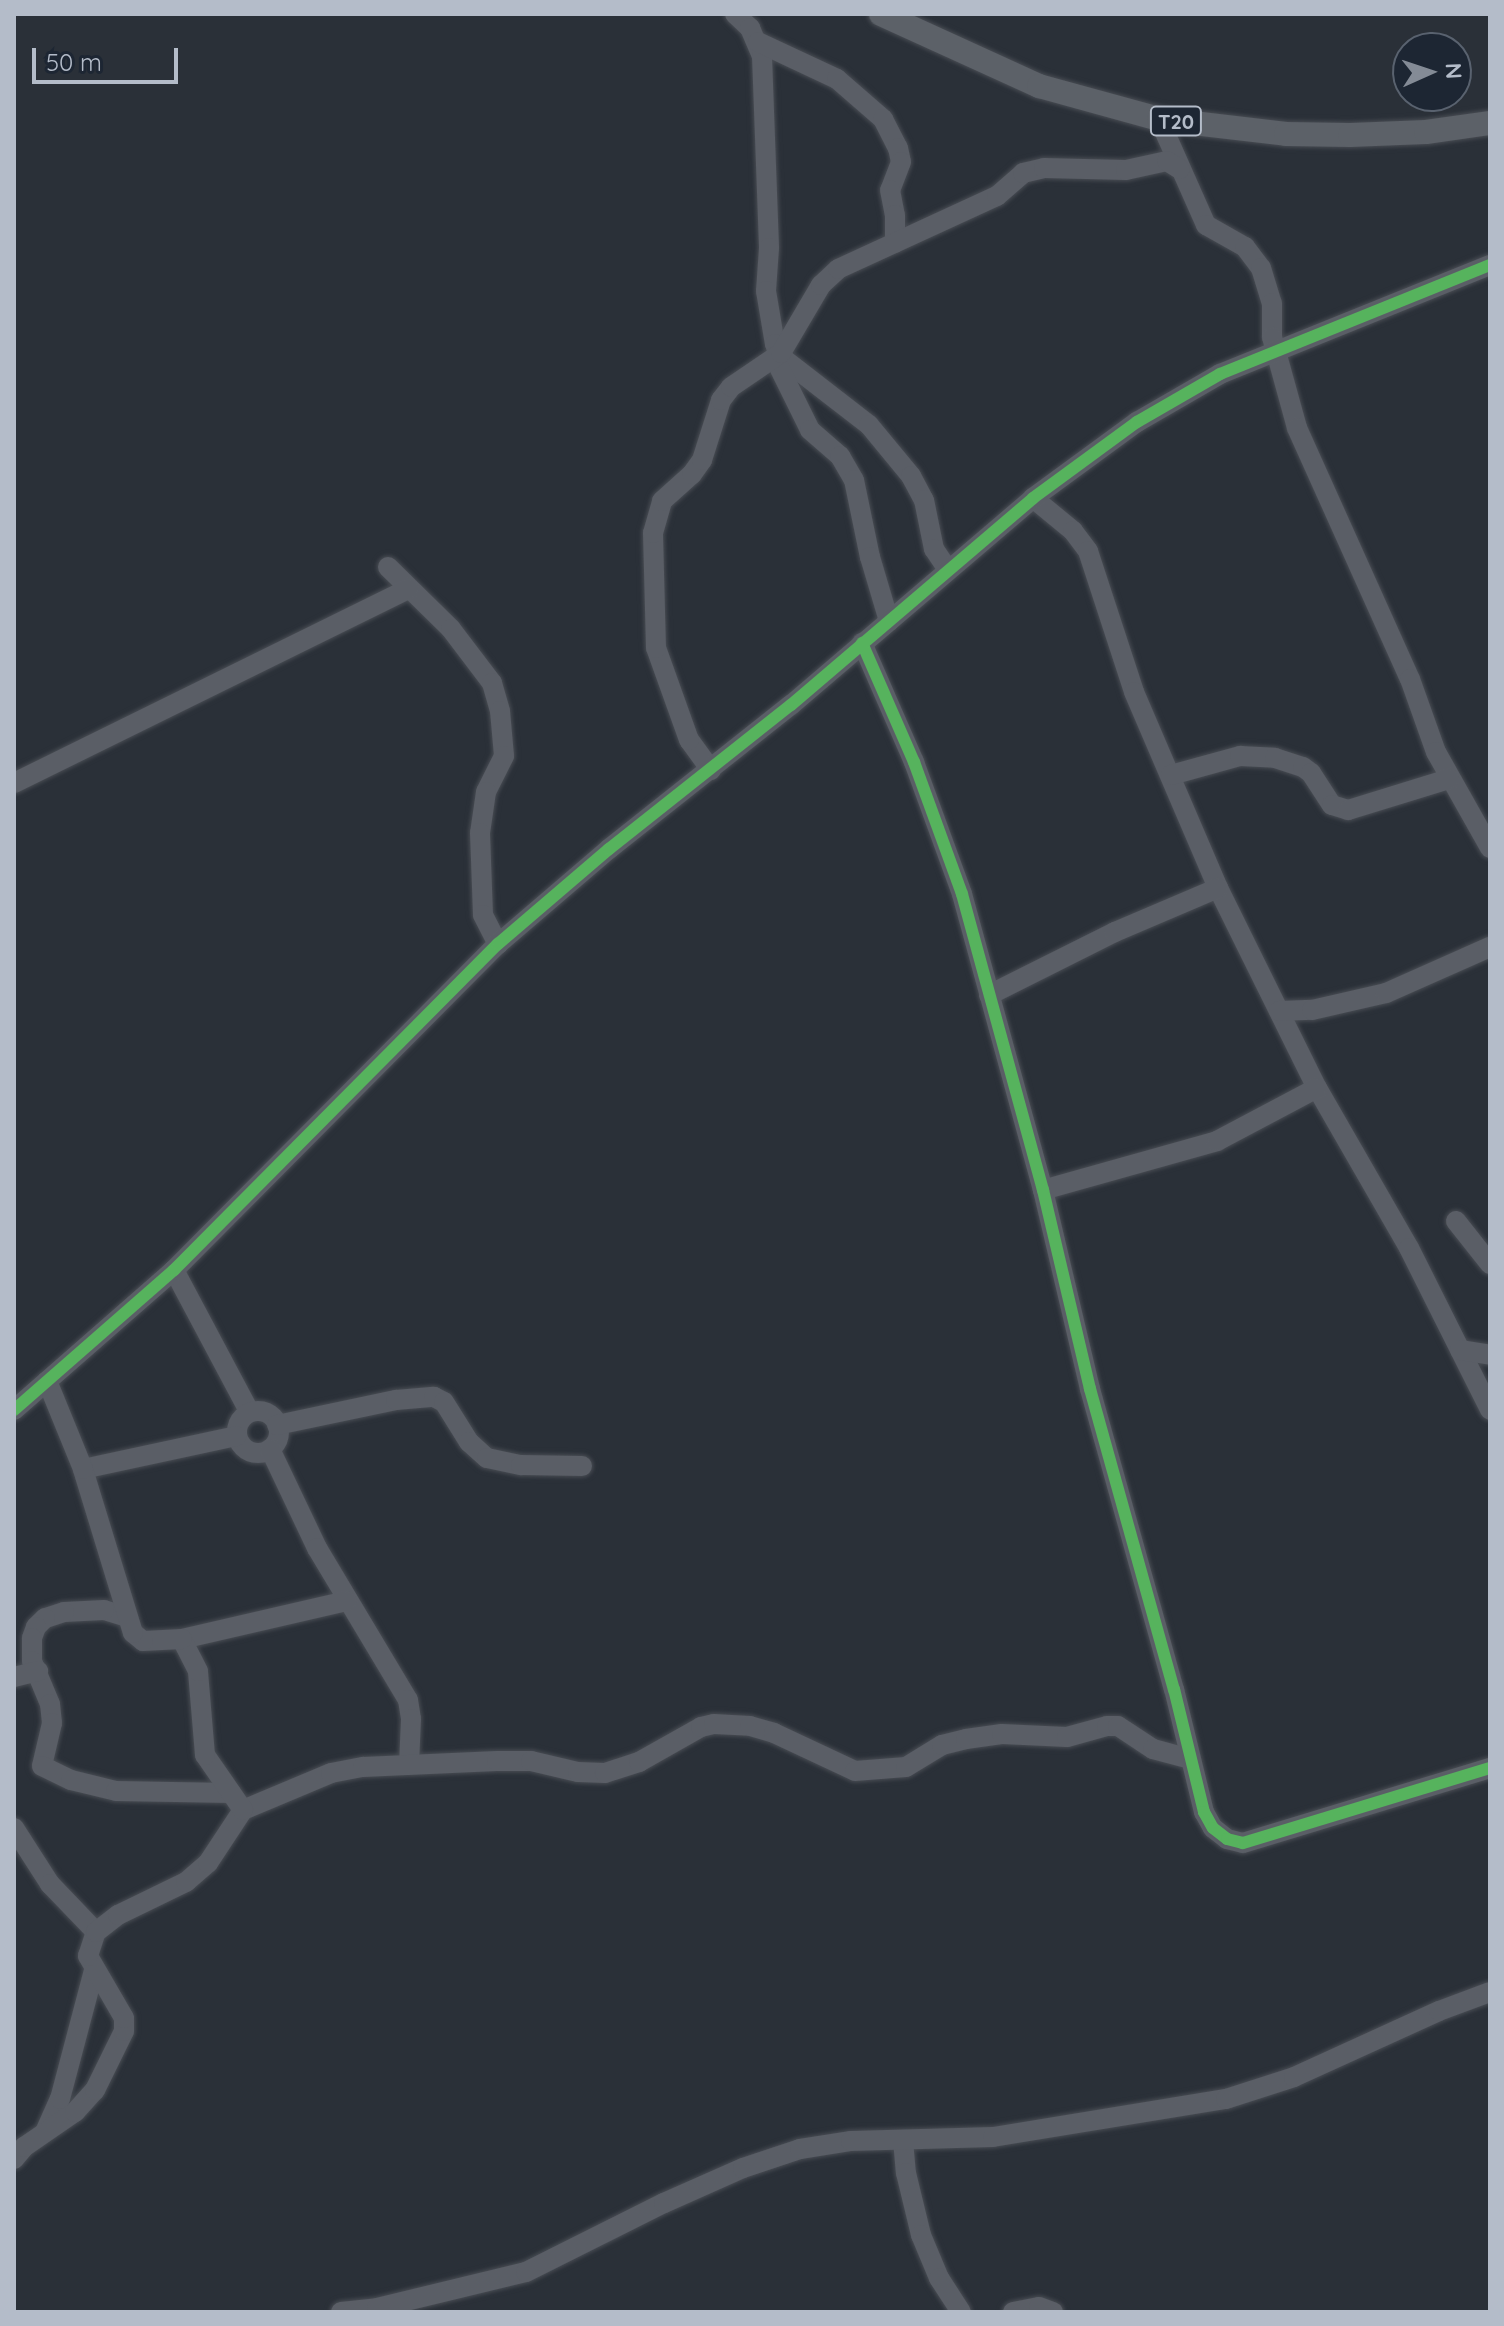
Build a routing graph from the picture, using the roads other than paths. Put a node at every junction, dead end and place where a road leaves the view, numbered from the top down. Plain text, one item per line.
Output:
1 (735, 14) edge
2 (881, 14) edge
3 (758, 42) junction
4 (1159, 119) junction
5 (1490, 123) edge
6 (1180, 169) junction
7 (895, 243) junction
8 (1490, 265) edge
9 (1275, 351) junction
10 (778, 355) junction
11 (1033, 498) junction
12 (388, 567) dead end
13 (947, 568) junction
14 (409, 589) junction
15 (889, 621) junction
16 (862, 643) junction
17 (711, 770) junction
18 (1171, 775) junction
19 (1449, 779) junction
20 (14, 783) edge
21 (1490, 848) edge
22 (1218, 888) junction
23 (498, 944) junction
24 (1490, 947) edge
25 (989, 995) junction
26 (1279, 1011) junction
27 (1317, 1088) junction
28 (1043, 1190) junction
29 (1456, 1221) dead end
30 (1490, 1264) edge
31 (174, 1270) junction
32 (1460, 1350) junction
33 (1490, 1355) edge
34 (47, 1381) junction
35 (14, 1410) edge
36 (1490, 1410) edge
37 (249, 1411) junction
38 (277, 1425) junction
39 (237, 1436) junction
40 (270, 1449) junction
41 (582, 1466) dead end
42 (83, 1469) junction
43 (347, 1601) junction
44 (127, 1617) junction
45 (182, 1639) junction
46 (38, 1671) junction
47 (14, 1677) edge
48 (1191, 1759) junction
49 (409, 1765) junction
50 (1490, 1768) edge
51 (237, 1801) junction
52 (14, 1828) edge
53 (96, 1932) junction
54 (94, 1970) junction
55 (1490, 1992) edge
56 (45, 2132) junction
57 (903, 2140) junction
58 (14, 2159) edge
59 (341, 2312) edge
60 (961, 2312) edge
61 (1013, 2312) edge
62 (1053, 2312) edge

1 - 3 street
2 - 4 main road, T20
3 - 7 street
3 - 10 street
4 - 5 main road, T20
4 - 6 street
6 - 7 street
6 - 9 street
7 - 10 street
8 - 9 street
9 - 11 street
9 - 19 street
10 - 13 street
10 - 15 street
10 - 17 street
11 - 13 street
11 - 18 street
12 - 14 street
13 - 15 street
14 - 20 street
14 - 23 street
15 - 16 street
16 - 17 street
16 - 25 street
17 - 23 street
18 - 19 street
18 - 22 street
19 - 21 street
22 - 25 street
22 - 26 street
23 - 31 street
24 - 26 street
25 - 28 street
26 - 27 street
27 - 28 street
27 - 32 street
28 - 48 street
29 - 30 street
31 - 34 street
31 - 37 street
32 - 33 street
32 - 36 street
34 - 35 street
34 - 42 street
37 - 38 street
37 - 39 street
38 - 40 street
38 - 41 street
39 - 40 street
39 - 42 street
40 - 43 street
42 - 44 street
43 - 45 street
43 - 49 street
44 - 45 street
44 - 46 street
45 - 51 street
46 - 47 street
46 - 51 street
48 - 49 street
48 - 50 street
49 - 51 street
51 - 53 street
52 - 53 street
53 - 54 street
54 - 56 street
54 - 56 street
55 - 57 street
56 - 58 street
57 - 59 street
57 - 60 street
61 - 62 street

